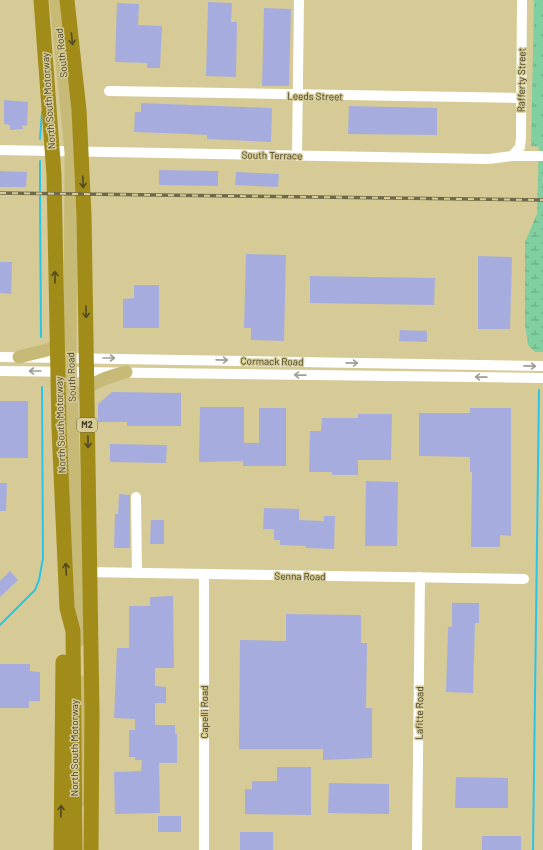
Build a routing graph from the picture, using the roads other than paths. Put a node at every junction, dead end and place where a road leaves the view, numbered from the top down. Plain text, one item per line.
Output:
1 (41, 0) edge
2 (56, 0) edge
3 (67, 0) edge
4 (299, 0) edge
5 (522, 0) edge
6 (109, 91) dead end
7 (298, 96) junction
8 (521, 98) junction
9 (0, 150) edge
10 (70, 152) junction
11 (297, 156) junction
12 (512, 156) junction
13 (540, 156) edge
14 (70, 334) junction
15 (0, 357) edge
16 (20, 357) junction
17 (183, 359) junction
18 (70, 365) junction
19 (543, 366) edge
20 (0, 371) edge
21 (126, 372) junction
22 (184, 373) junction
23 (543, 378) edge
24 (71, 400) junction
25 (136, 497) dead end
26 (77, 572) junction
27 (137, 573) junction
28 (204, 574) junction
29 (420, 577) junction
30 (524, 579) dead end
31 (67, 608) junction
32 (61, 850) edge
33 (74, 850) edge
34 (81, 850) edge
35 (91, 850) edge
36 (204, 850) edge
37 (417, 850) edge

31 -> 1 highway, North South Motorway
2 - 10 main road, South Road
3 -> 35 highway, North South Motorway / M2
4 - 7 street
5 - 8 street, Rafferty Street
6 - 7 street, Leeds Street
7 - 8 street, Leeds Street
7 - 11 street
8 - 12 street, Rafferty Street
9 - 10 street, South Terrace
10 - 11 street, South Terrace
10 - 14 main road, South Road
11 - 12 street, South Terrace
12 - 13 street, South Terrace
14 - 16 main road
14 - 18 main road, South Road
15 - 16 street, Cormack Road
16 - 18 street, Cormack Road
18 -> 17 street, Cormack Road
17 -> 19 street, Cormack Road
17 - 22 street
18 -> 20 street, Cormack Road
18 - 21 street, Cormack Road
18 - 24 main road, South Road
21 - 22 street, Cormack Road
21 - 24 main road
23 -> 22 street, Cormack Road
24 - 26 main road, South Road
25 - 27 street
26 - 27 street, Senna Road
26 - 34 main road, South Road
27 - 28 street, Senna Road
28 - 29 street, Senna Road
28 - 36 street, Capelli Road
29 - 30 street, Senna Road
29 - 37 street, Lafitte Road
32 -> 31 highway
31 - 33 highway, North South Motorway

